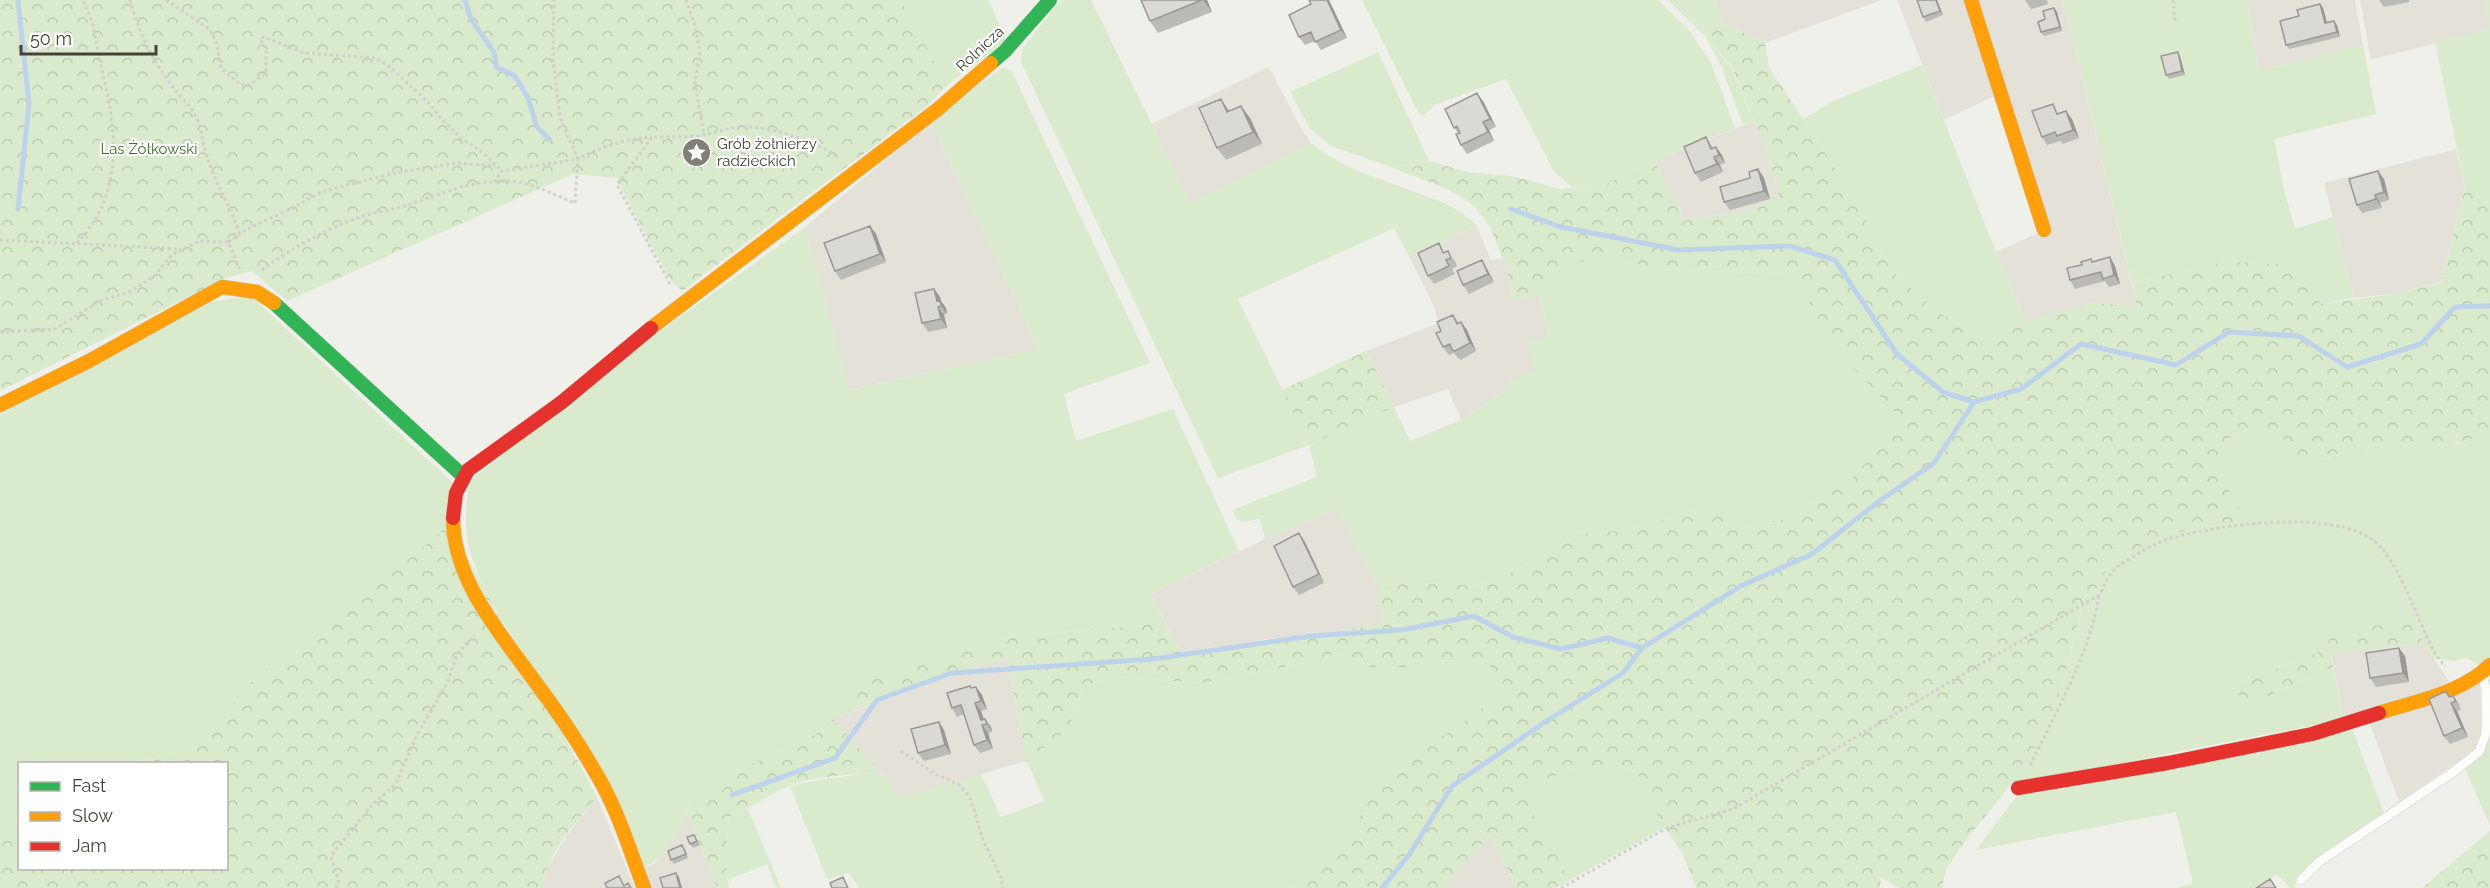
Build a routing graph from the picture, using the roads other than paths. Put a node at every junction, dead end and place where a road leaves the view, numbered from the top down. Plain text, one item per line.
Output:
1 (1050, 0) edge
2 (1971, 0) edge
3 (2044, 230) dead end
4 (0, 405) edge
5 (463, 476) junction
6 (2481, 673) edge
7 (2018, 788) road end
8 (2301, 880) dead end
9 (644, 888) edge

1 - 5 street, Rolnicza
2 - 3 street
4 - 5 street
5 - 9 street
6 - 7 street
6 - 8 lane

